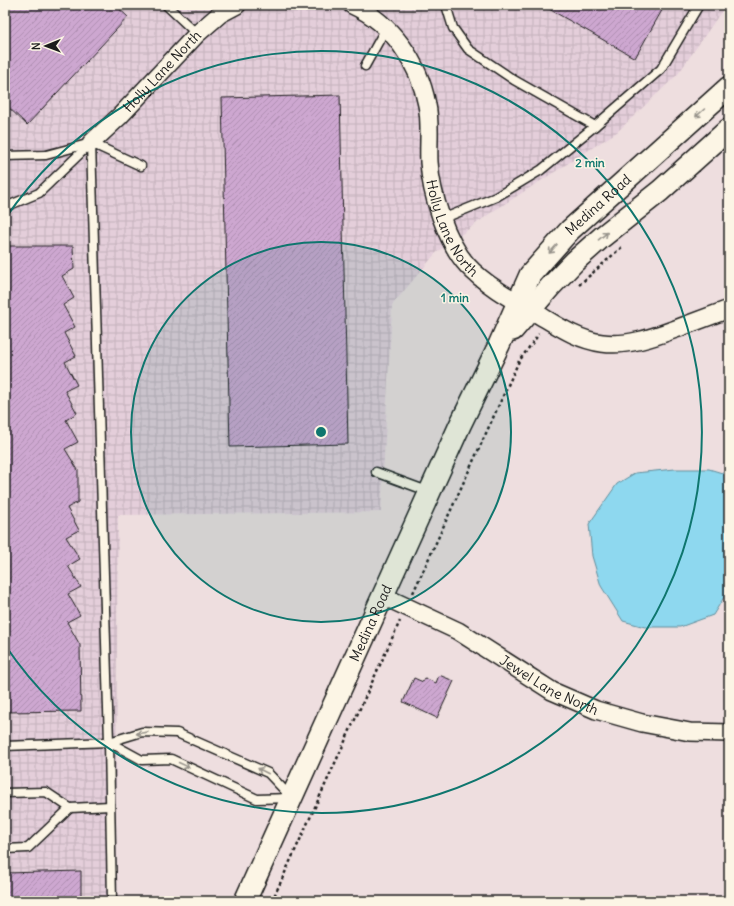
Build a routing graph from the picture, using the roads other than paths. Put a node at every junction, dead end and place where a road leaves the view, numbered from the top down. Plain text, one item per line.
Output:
1 (166, 5) edge
2 (237, 5) edge
3 (352, 5) edge
4 (446, 5) edge
5 (699, 5) edge
6 (386, 28) junction
7 (197, 34) junction
8 (365, 66) dead end
9 (729, 87) edge
10 (595, 126) junction
11 (729, 129) edge
12 (91, 143) junction
13 (5, 156) edge
14 (142, 166) dead end
15 (5, 207) edge
16 (442, 219) junction
17 (524, 306) junction
18 (729, 309) edge
19 (376, 472) dead end
20 (430, 492) junction
21 (383, 596) junction
22 (729, 733) edge
23 (109, 742) junction
24 (5, 746) edge
25 (5, 793) edge
26 (292, 798) junction
27 (110, 806) junction
28 (70, 808) junction
29 (5, 849) edge
30 (112, 901) edge
31 (245, 901) edge

1 - 7 lane
2 - 7 street, Holly Lane North
3 - 6 street, Holly Lane North
4 - 10 lane
5 - 10 lane
6 - 8 lane
6 - 16 street, Holly Lane North
7 - 12 street, Holly Lane North
9 -> 17 street, Medina Road
10 - 16 lane
17 -> 11 street, Medina Road
12 - 13 lane
12 - 14 lane
12 - 15 lane
12 - 23 lane
16 - 17 street, Holly Lane North
17 - 18 street, Holly Lane North
17 - 20 street, Medina Road
19 - 20 lane
20 - 21 street, Medina Road
21 - 22 street, Jewel Lane North
21 - 26 street, Medina Road
23 - 24 lane
23 -> 26 lane
26 -> 23 lane
23 - 27 lane
25 - 28 lane
26 - 31 street, Medina Road
27 - 28 lane
27 - 30 lane
28 - 29 lane

